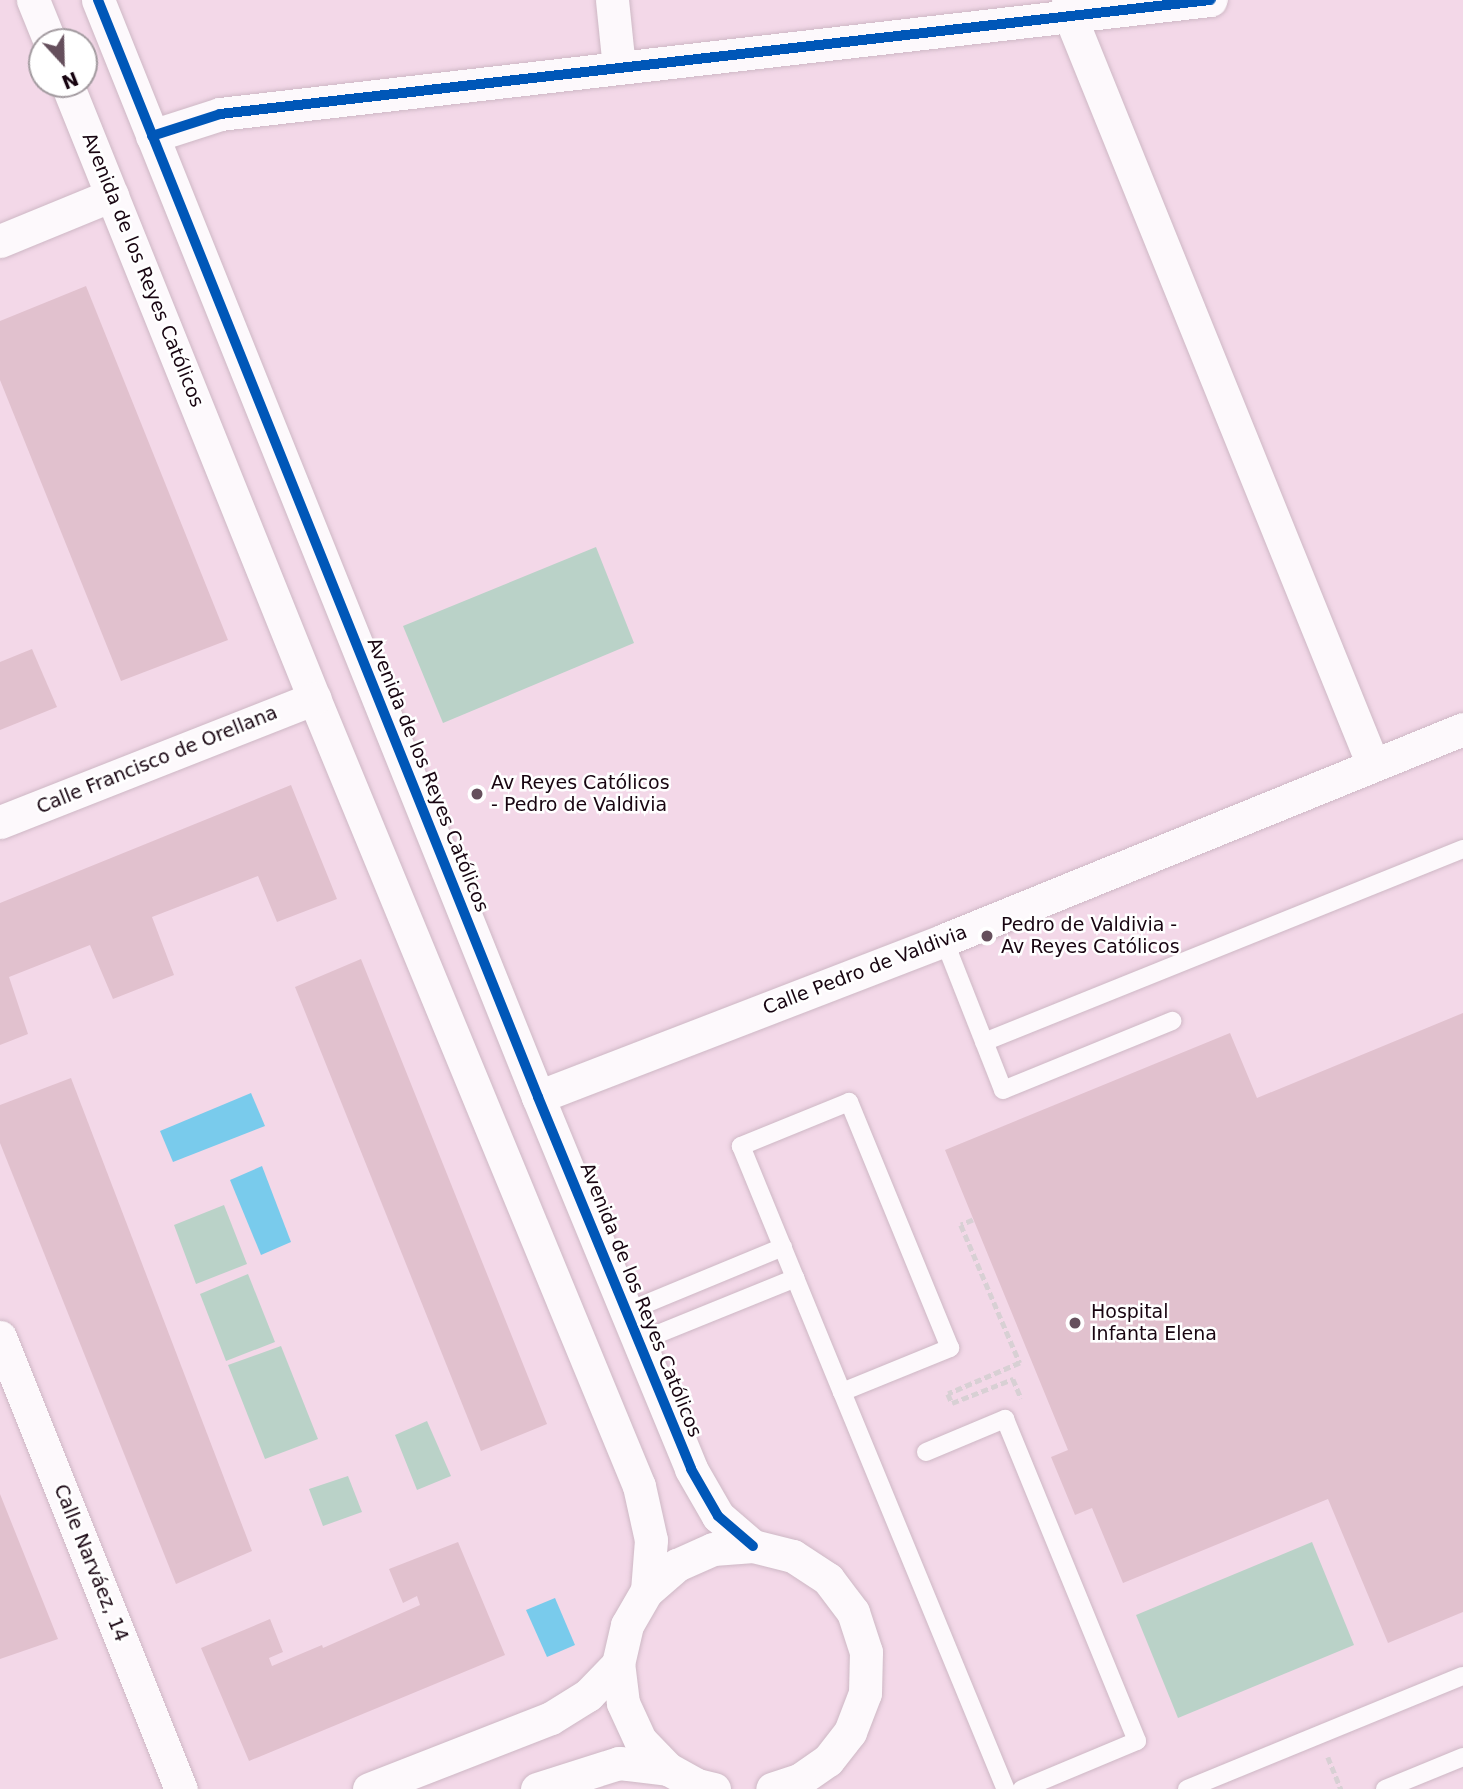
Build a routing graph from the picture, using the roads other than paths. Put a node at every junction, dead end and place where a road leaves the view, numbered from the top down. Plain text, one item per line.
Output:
1 (33, 0) edge
2 (98, 0) edge
3 (612, 0) edge
4 (1210, 0) edge
5 (1069, 8) edge
6 (44, 28) edge
7 (620, 68) junction
8 (73, 98) edge
9 (152, 136) junction
10 (112, 195) junction
11 (0, 241) edge
12 (314, 698) junction
13 (1463, 729) edge
14 (1373, 765) junction
15 (0, 822) edge
16 (1463, 849) edge
17 (944, 940) junction
18 (1172, 1021) dead end
19 (984, 1042) junction
20 (538, 1097) junction
21 (783, 1247) junction
22 (796, 1278) junction
23 (632, 1327) junction
24 (0, 1337) edge
25 (842, 1392) junction
26 (926, 1452) dead end
27 (753, 1546) junction
28 (647, 1591) junction
29 (618, 1664) junction
30 (1463, 1676) edge
31 (850, 1732) junction
32 (1463, 1757) edge
33 (668, 1769) junction
34 (181, 1789) edge
35 (369, 1789) edge
36 (537, 1789) edge
37 (714, 1789) edge
38 (772, 1789) edge
39 (834, 1789) edge
40 (1006, 1789) edge
41 (1022, 1789) edge
42 (1187, 1789) edge
43 (1385, 1789) edge

1 - 6 street
2 - 9 street, Avenida de los Reyes Católicos
3 - 7 street
4 - 5 street
5 - 7 street
5 - 14 street
7 - 9 street
8 - 10 street, Avenida de los Reyes Católicos
9 - 20 street, Avenida de los Reyes Católicos
10 - 11 street
10 - 12 street, Avenida de los Reyes Católicos
12 - 15 street, Calle Francisco de Orellana
12 - 28 street, Avenida de los Reyes Católicos
13 - 14 street, Calle Pedro de Valdivia
14 - 17 street, Calle Pedro de Valdivia
16 - 19 lane
17 - 19 lane
17 - 20 street, Calle Pedro de Valdivia
18 - 19 lane
20 - 23 street, Avenida de los Reyes Católicos
21 - 22 lane
21 - 23 lane
21 - 25 lane
22 - 23 lane
22 - 25 lane
23 - 27 street, Avenida de los Reyes Católicos
24 - 34 street, Calle Narváez, 14
25 - 40 lane
26 - 41 lane
27 - 28 street
27 - 31 street
28 - 29 street
29 - 33 street
29 - 35 street
30 - 42 lane
31 - 38 street
31 - 39 street
32 - 43 lane
33 - 36 street
33 - 37 street

